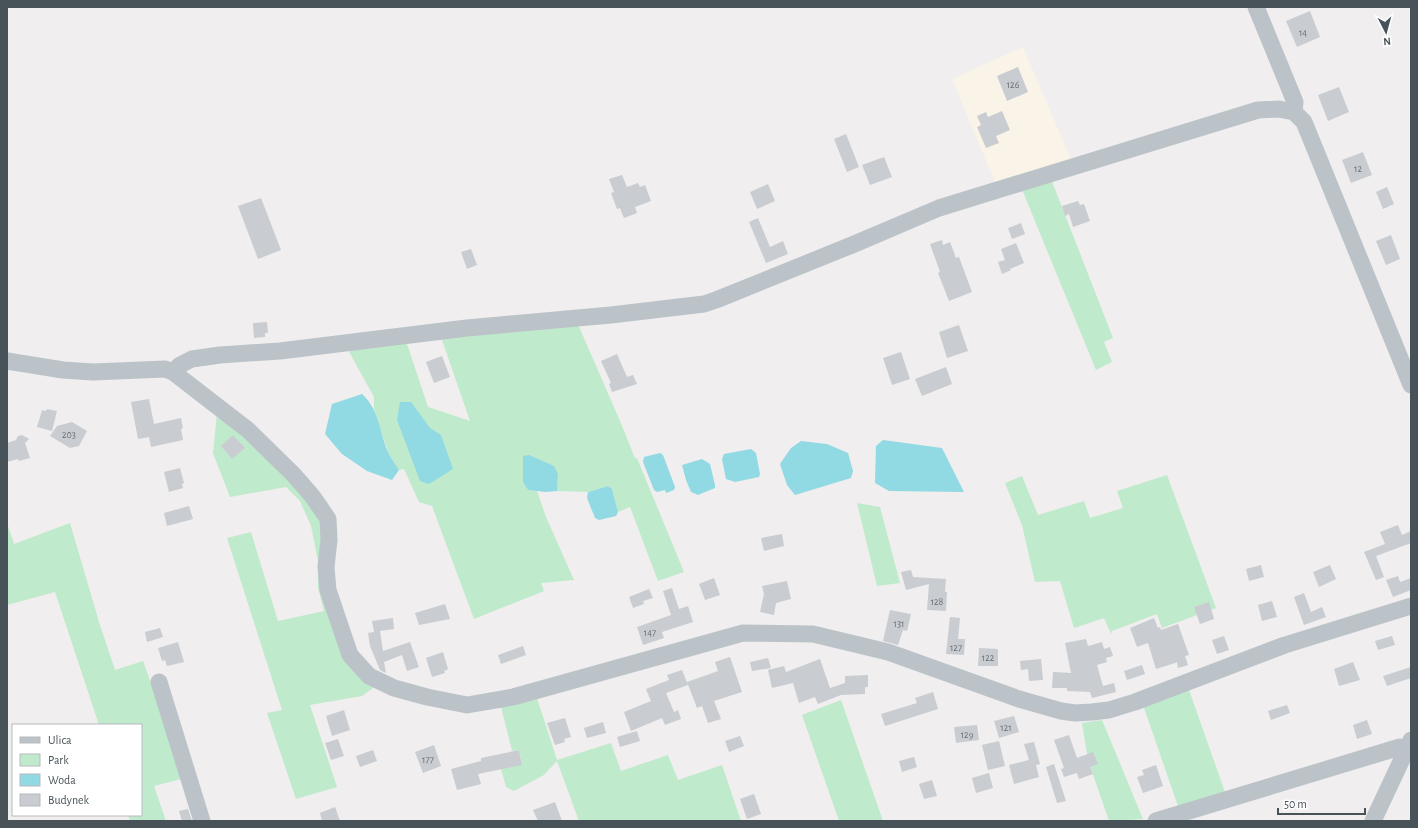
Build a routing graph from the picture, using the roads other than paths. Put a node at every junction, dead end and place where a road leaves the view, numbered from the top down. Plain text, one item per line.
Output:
1 (1256, 7) edge
2 (1294, 112) junction
3 (7, 361) edge
4 (173, 372) junction
5 (1411, 385) edge
6 (1411, 606) edge
7 (159, 682) dead end
8 (1409, 745) edge
9 (202, 821) edge
10 (1156, 821) edge
11 (1373, 821) edge

1 - 2 street
2 - 4 street
2 - 5 street
3 - 4 street
4 - 6 street
7 - 9 street
8 - 10 street
8 - 11 street

